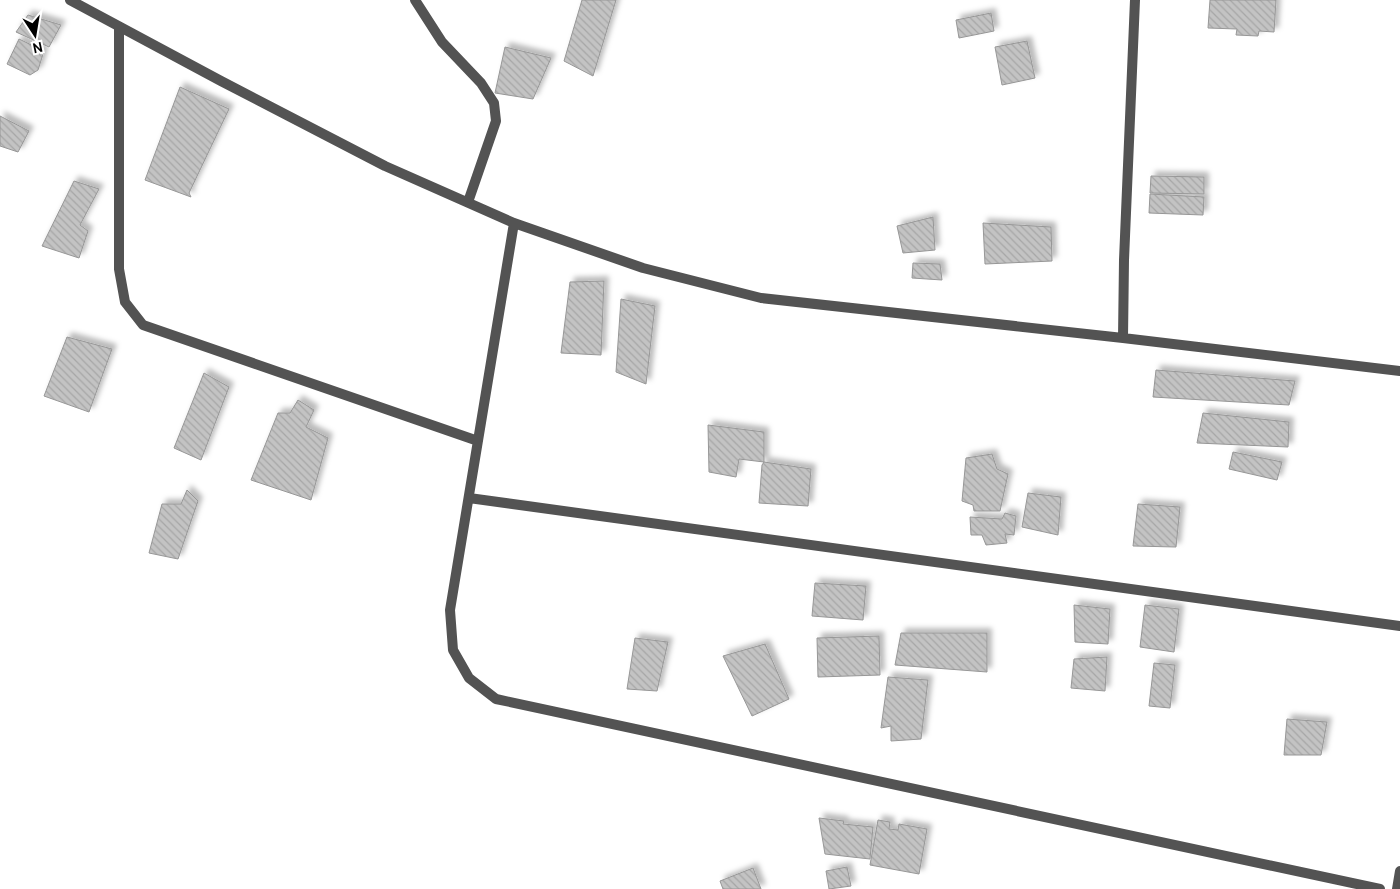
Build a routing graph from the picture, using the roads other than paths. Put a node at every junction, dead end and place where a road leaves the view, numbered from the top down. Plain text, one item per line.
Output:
1 (70, 0) edge
2 (415, 0) edge
3 (1135, 0) edge
4 (119, 26) junction
5 (468, 202) junction
6 (514, 223) junction
7 (1123, 338) junction
8 (1400, 371) edge
9 (478, 441) junction
10 (469, 498) junction
11 (1400, 626) edge
12 (1400, 872) edge
13 (1380, 889) edge
14 (1397, 889) edge

1 - 4 street
2 - 5 street
3 - 7 street
4 - 5 street
4 - 9 street
5 - 6 street
6 - 7 street
6 - 9 street
7 - 8 street
9 - 10 street
10 - 11 street
10 - 13 street
12 - 14 street

